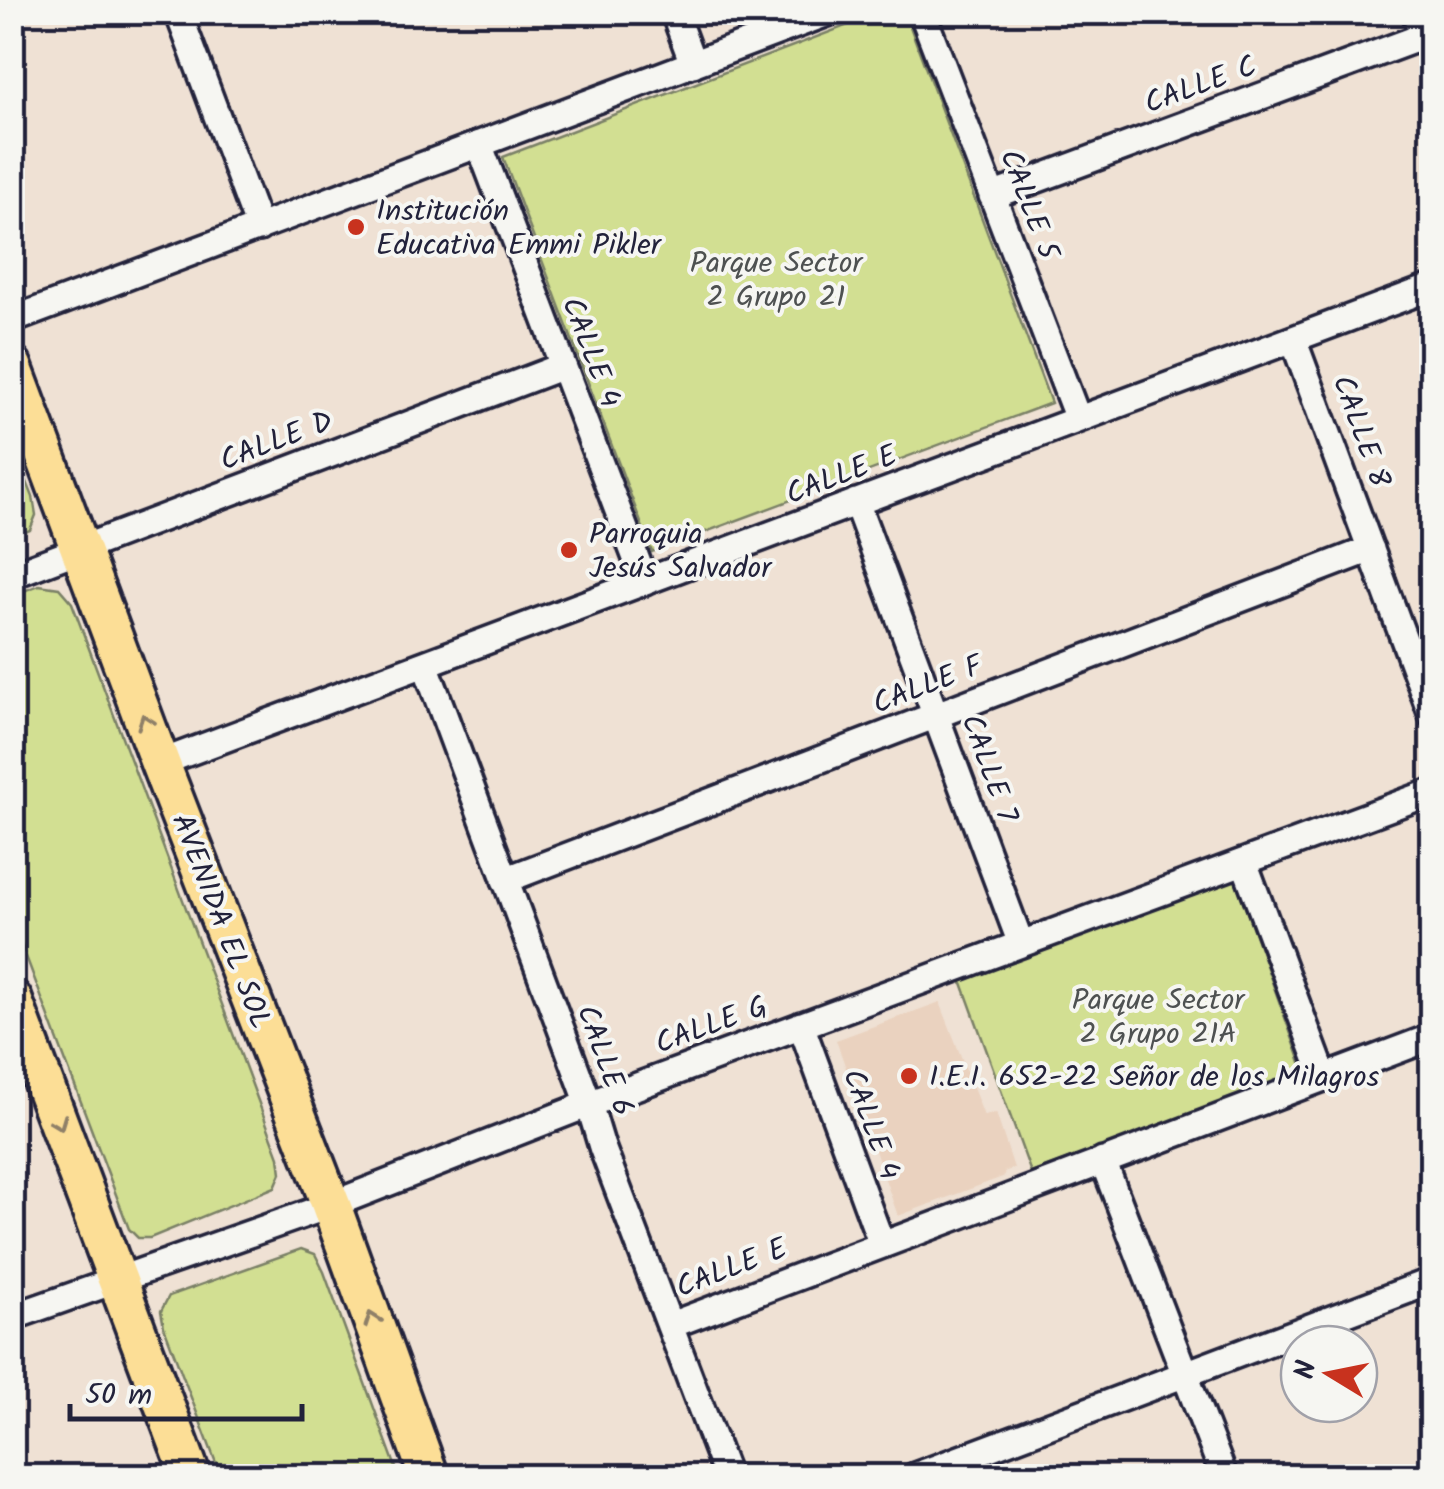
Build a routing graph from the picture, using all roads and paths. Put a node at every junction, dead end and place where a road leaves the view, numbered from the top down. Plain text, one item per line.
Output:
1 (178, 12) edge
2 (674, 12) edge
3 (830, 12) edge
4 (922, 12) edge
5 (1428, 30) edge
6 (693, 64) junction
7 (479, 144) junction
8 (992, 196) junction
9 (258, 228) junction
10 (1432, 287) edge
11 (12, 320) edge
12 (1293, 339) junction
13 (12, 366) edge
14 (563, 366) junction
15 (1078, 420) junction
16 (856, 502) junction
17 (81, 549) junction
18 (1371, 549) junction
19 (12, 575) edge
20 (644, 582) junction
21 (425, 664) junction
22 (1432, 715) edge
23 (936, 716) junction
24 (160, 764) junction
25 (1432, 792) edge
26 (1244, 862) junction
27 (506, 880) junction
28 (1021, 944) junction
29 (12, 999) edge
30 (801, 1026) junction
31 (1432, 1037) edge
32 (1324, 1078) junction
33 (589, 1104) junction
34 (1103, 1161) junction
35 (331, 1205) junction
36 (882, 1245) junction
37 (117, 1278) junction
38 (1432, 1281) edge
39 (12, 1317) edge
40 (671, 1324) junction
41 (1185, 1376) junction
42 (191, 1476) edge
43 (429, 1476) edge
44 (728, 1476) edge
45 (915, 1476) edge
46 (1224, 1476) edge

1 - 9 street
2 - 6 street
3 - 6 street
4 - 8 street, CALLE 5
5 - 8 street, CALLE C
6 - 7 street
7 - 9 street
7 - 14 street, CALLE 4
8 - 15 street, CALLE 5
9 - 11 street
10 - 12 street, CALLE E
12 - 15 street, CALLE E
12 - 18 street, CALLE 8
13 - 17 main road, AVENIDA EL SOL
14 - 17 street, CALLE D
14 - 20 street, CALLE 4
15 - 16 street, CALLE E
16 - 20 street, CALLE E
16 - 23 street, CALLE 7
17 - 19 street, CALLE D
24 -> 17 main road, AVENIDA EL SOL
18 - 22 street, CALLE 8
18 - 23 street, CALLE F
20 - 21 street, CALLE E
21 - 24 street, CALLE E
21 - 27 street, CALLE 6
23 - 27 street, CALLE F
23 - 28 street, CALLE 7
24 - 35 main road, AVENIDA EL SOL
25 - 26 street, CALLE G
26 - 28 street, CALLE G
26 - 32 street
27 - 33 street, CALLE 6
28 - 30 street, CALLE G
29 -> 37 main road
30 - 33 street, CALLE G
30 - 36 street, CALLE 4
31 - 32 street, CALLE E
32 - 34 street, CALLE E
33 - 35 street, CALLE G
33 - 40 street, CALLE 6
34 - 36 street, CALLE E
34 - 41 street
35 - 37 street, CALLE G
43 -> 35 main road, AVENIDA EL SOL
36 - 40 street, CALLE E
37 - 39 street, CALLE G
37 - 42 main road
38 - 41 street
40 - 44 street, CALLE 6
41 - 45 street
41 - 46 street

